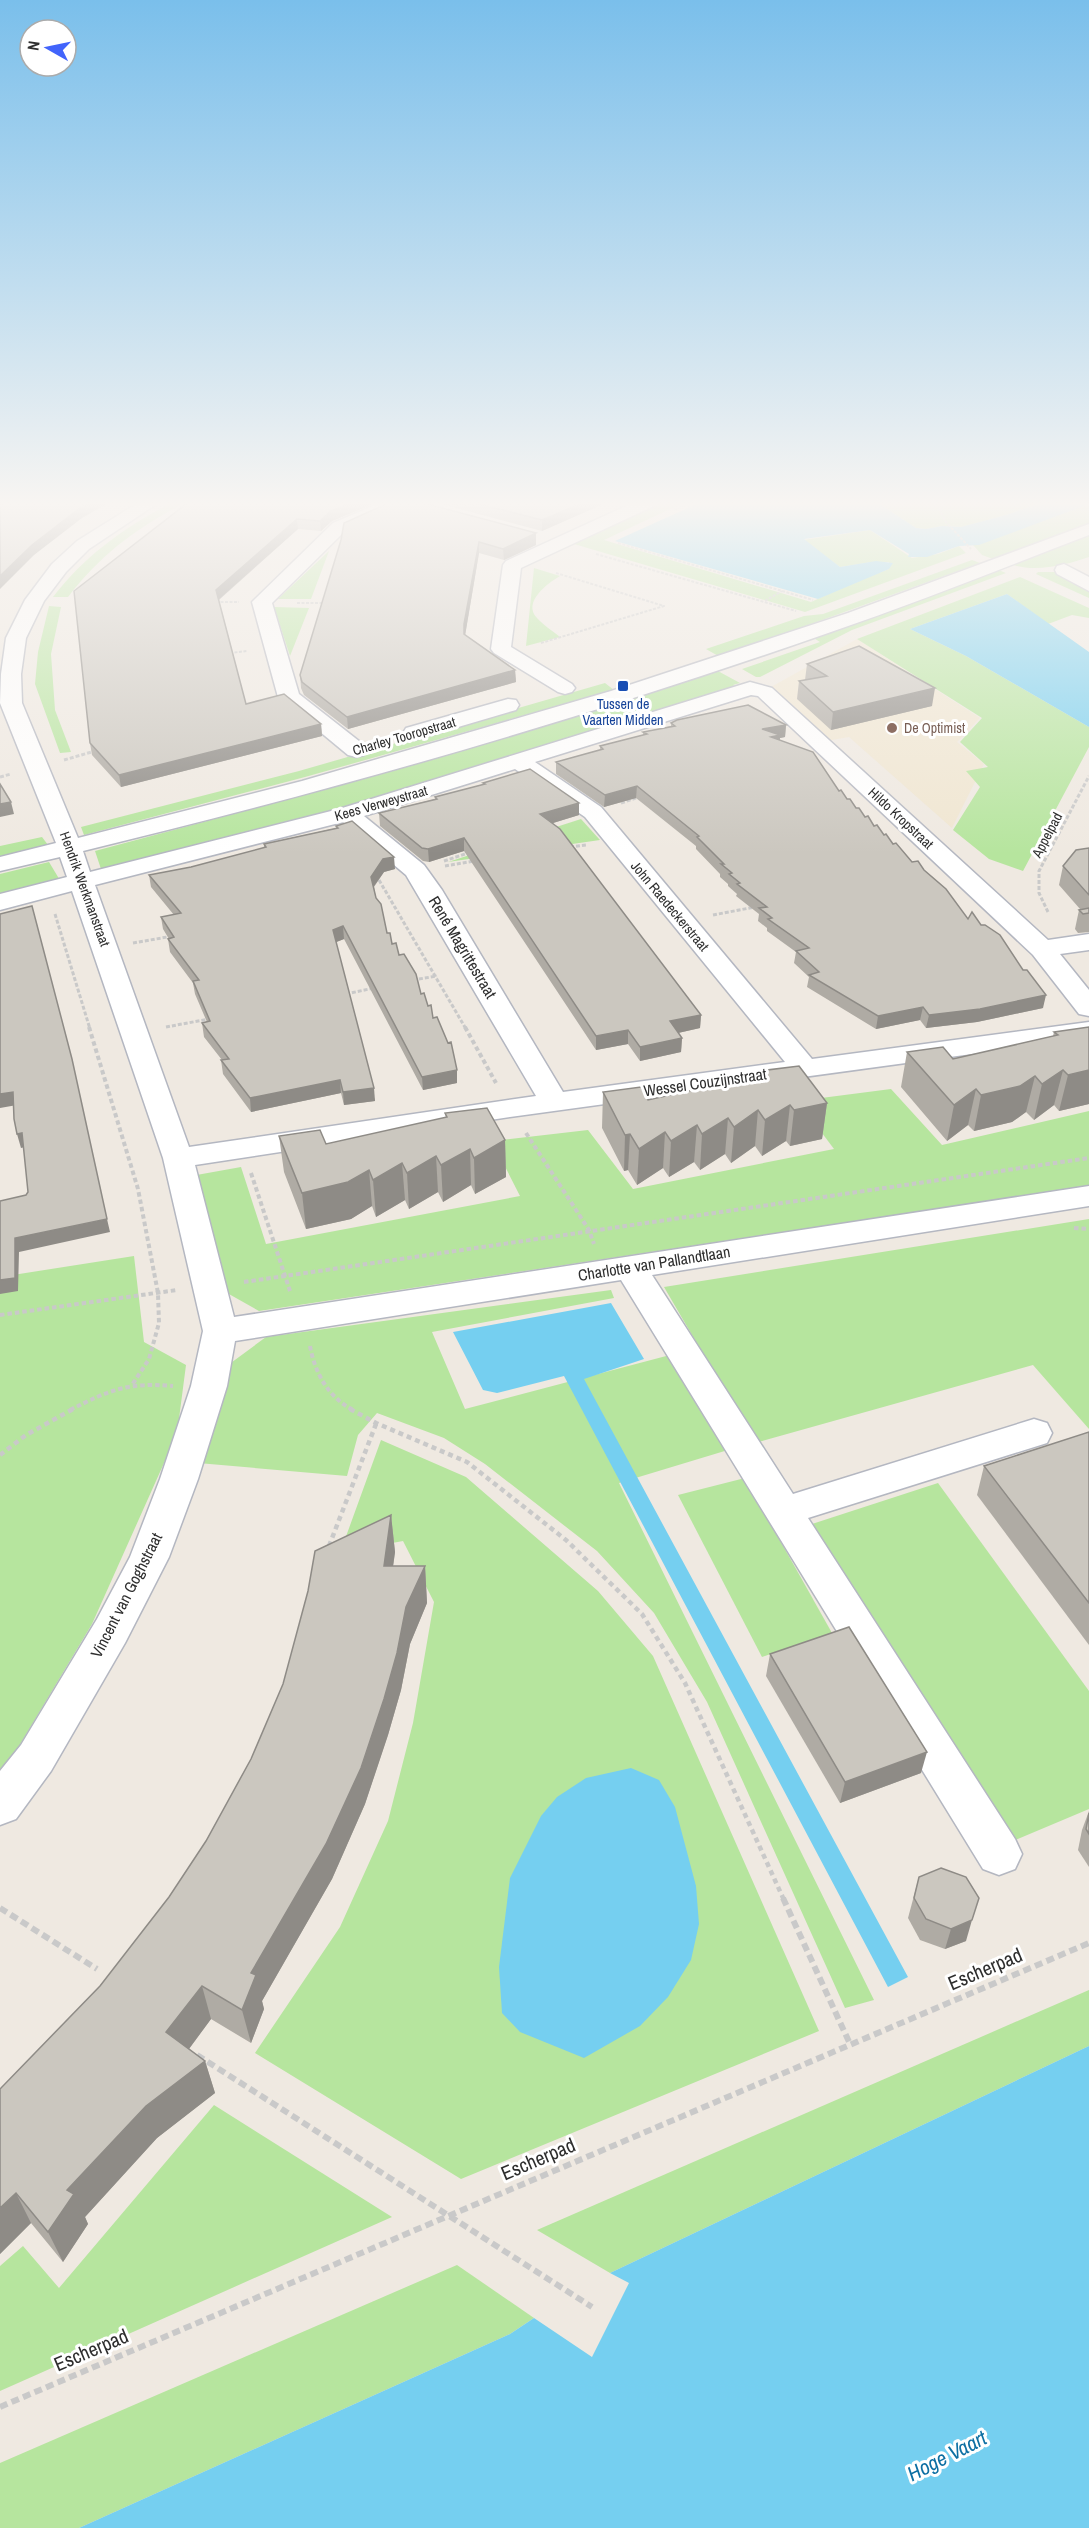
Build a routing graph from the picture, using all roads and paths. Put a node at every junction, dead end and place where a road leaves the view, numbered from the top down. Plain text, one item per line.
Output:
1 (26, 619) edge
2 (266, 619) edge
3 (505, 619) edge
4 (621, 619) edge
5 (849, 619) edge
6 (274, 649) junction
7 (501, 649) junction
8 (228, 653) edge
9 (588, 682) dead end
10 (565, 688) junction
11 (757, 689) joint
12 (105, 749) edge
13 (356, 750) junction
14 (334, 756) dead end
15 (520, 762) junction
16 (37, 769) junction
17 (1089, 776) edge
18 (0, 777) edge
19 (646, 795) edge
20 (592, 812) junction
21 (347, 814) junction
22 (64, 831) junction
23 (615, 840) junction
24 (568, 847) edge
25 (482, 848) edge
26 (474, 861) edge
27 (0, 864) edge
28 (415, 870) junction
29 (82, 881) junction
30 (368, 883) edge
31 (48, 890) junction
32 (0, 902) edge
33 (764, 905) edge
34 (683, 920) junction
35 (174, 936) edge
36 (1082, 943) edge
37 (107, 948) junction
38 (1042, 950) junction
39 (437, 976) dead end
40 (403, 982) edge
41 (381, 987) edge
42 (335, 996) edge
43 (1089, 1008) edge
44 (213, 1019) edge
45 (1089, 1030) edge
46 (135, 1033) junction
47 (805, 1068) junction
48 (554, 1102) junction
49 (178, 1158) junction
50 (1089, 1158) edge
51 (250, 1170) dead end
52 (1089, 1196) edge
53 (630, 1267) junction
54 (284, 1276) junction
55 (217, 1285) junction
56 (158, 1293) junction
57 (0, 1315) edge
58 (301, 1319) junction
59 (220, 1331) junction
60 (132, 1385) junction
61 (209, 1386) junction
62 (376, 1424) junction
63 (1034, 1433) dead end
64 (0, 1455) edge
65 (784, 1511) junction
66 (325, 1556) edge
67 (0, 1805) edge
68 (999, 1854) dead end
69 (0, 1908) edge
70 (1089, 1943) edge
71 (97, 1969) dead end
72 (850, 2044) junction
73 (197, 2055) edge
74 (449, 2215) junction
75 (592, 2307) dead end
76 (0, 2407) edge

1 - 16 street, Hendrik Werkmanstraat
2 - 6 street
3 - 7 street
4 - 7 path
5 - 22 street
6 - 8 path
6 - 13 street
7 - 10 street
9 - 10 street, Charley Tooropstraat
10 - 13 street, Charley Tooropstraat
11 - 15 street, Kees Verweystraat
11 - 38 street, Hildo Kropstraat
12 - 16 path
13 - 14 street, Charley Tooropstraat
15 - 20 street, John Raedeckerstraat
15 - 21 street, Kees Verweystraat
16 - 18 path
16 - 22 street, Hendrik Werkmanstraat
17 - 36 path, Appelpad
19 - 20 path
20 - 23 street, John Raedeckerstraat
21 - 28 street, René Magrittestraat
21 - 29 street, Kees Verweystraat
22 - 27 street
22 - 29 street, Hendrik Werkmanstraat
23 - 24 path
23 - 34 street, John Raedeckerstraat
25 - 28 path
26 - 28 path
28 - 30 path
28 - 48 street, René Magrittestraat
29 - 31 street, Kees Verweystraat
29 - 37 street, Hendrik Werkmanstraat
31 - 32 street, Kees Verweystraat
31 - 56 path
33 - 34 path
34 - 47 street, John Raedeckerstraat
35 - 37 path
36 - 38 street
37 - 46 street, Hendrik Werkmanstraat
38 - 43 street, Hildo Kropstraat
39 - 40 path
41 - 42 path
44 - 46 path
45 - 47 street, Wessel Couzijnstraat
46 - 49 street, Hendrik Werkmanstraat
47 - 48 street, Wessel Couzijnstraat
48 - 49 street, Wessel Couzijnstraat
49 - 55 street, Hendrik Werkmanstraat
50 - 54 path
51 - 54 path
52 - 53 street, Charlotte van Pallandtlaan
53 - 58 street, Charlotte van Pallandtlaan
53 - 65 street
54 - 55 path
54 - 58 path
55 - 56 path
55 - 59 street, Hendrik Werkmanstraat
56 - 57 path
56 - 60 path
58 - 59 street, Charlotte van Pallandtlaan
58 - 62 path
59 - 61 street, Vincent van Goghstraat
60 - 61 path
60 - 64 path
61 - 67 street, Vincent van Goghstraat
62 - 66 path
62 - 72 path
63 - 65 street
65 - 68 street
69 - 71 path
70 - 72 path, Escherpad
72 - 74 path, Escherpad
73 - 74 path
74 - 75 path
74 - 76 path, Escherpad

